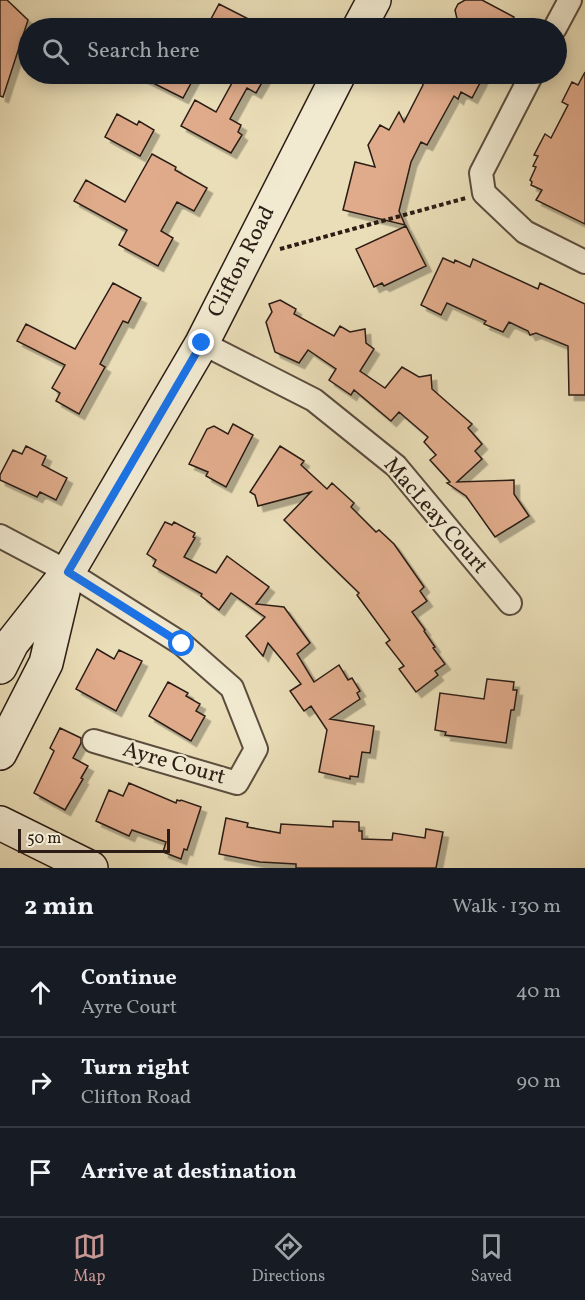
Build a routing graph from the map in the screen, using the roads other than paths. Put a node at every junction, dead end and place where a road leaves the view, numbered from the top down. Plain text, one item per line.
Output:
1 (374, 0) edge
2 (570, 0) edge
3 (364, 18) edge
4 (560, 18) edge
5 (334, 84) edge
6 (527, 84) edge
7 (585, 262) edge
8 (202, 343) junction
9 (0, 536) edge
10 (68, 572) junction
11 (510, 603) dead end
12 (0, 667) edge
13 (94, 741) dead end
14 (0, 753) edge
15 (0, 823) edge
16 (91, 868) edge

1 - 3 main road
2 - 4 street
5 - 8 main road, Clifton Road
6 - 7 street
8 - 10 main road, Clifton Road
8 - 11 street, MacLeay Court
9 - 10 street
10 - 12 main road, Clifton Road
10 - 13 street, Ayre Court
10 - 14 main road, Clifton Road
15 - 16 main road

